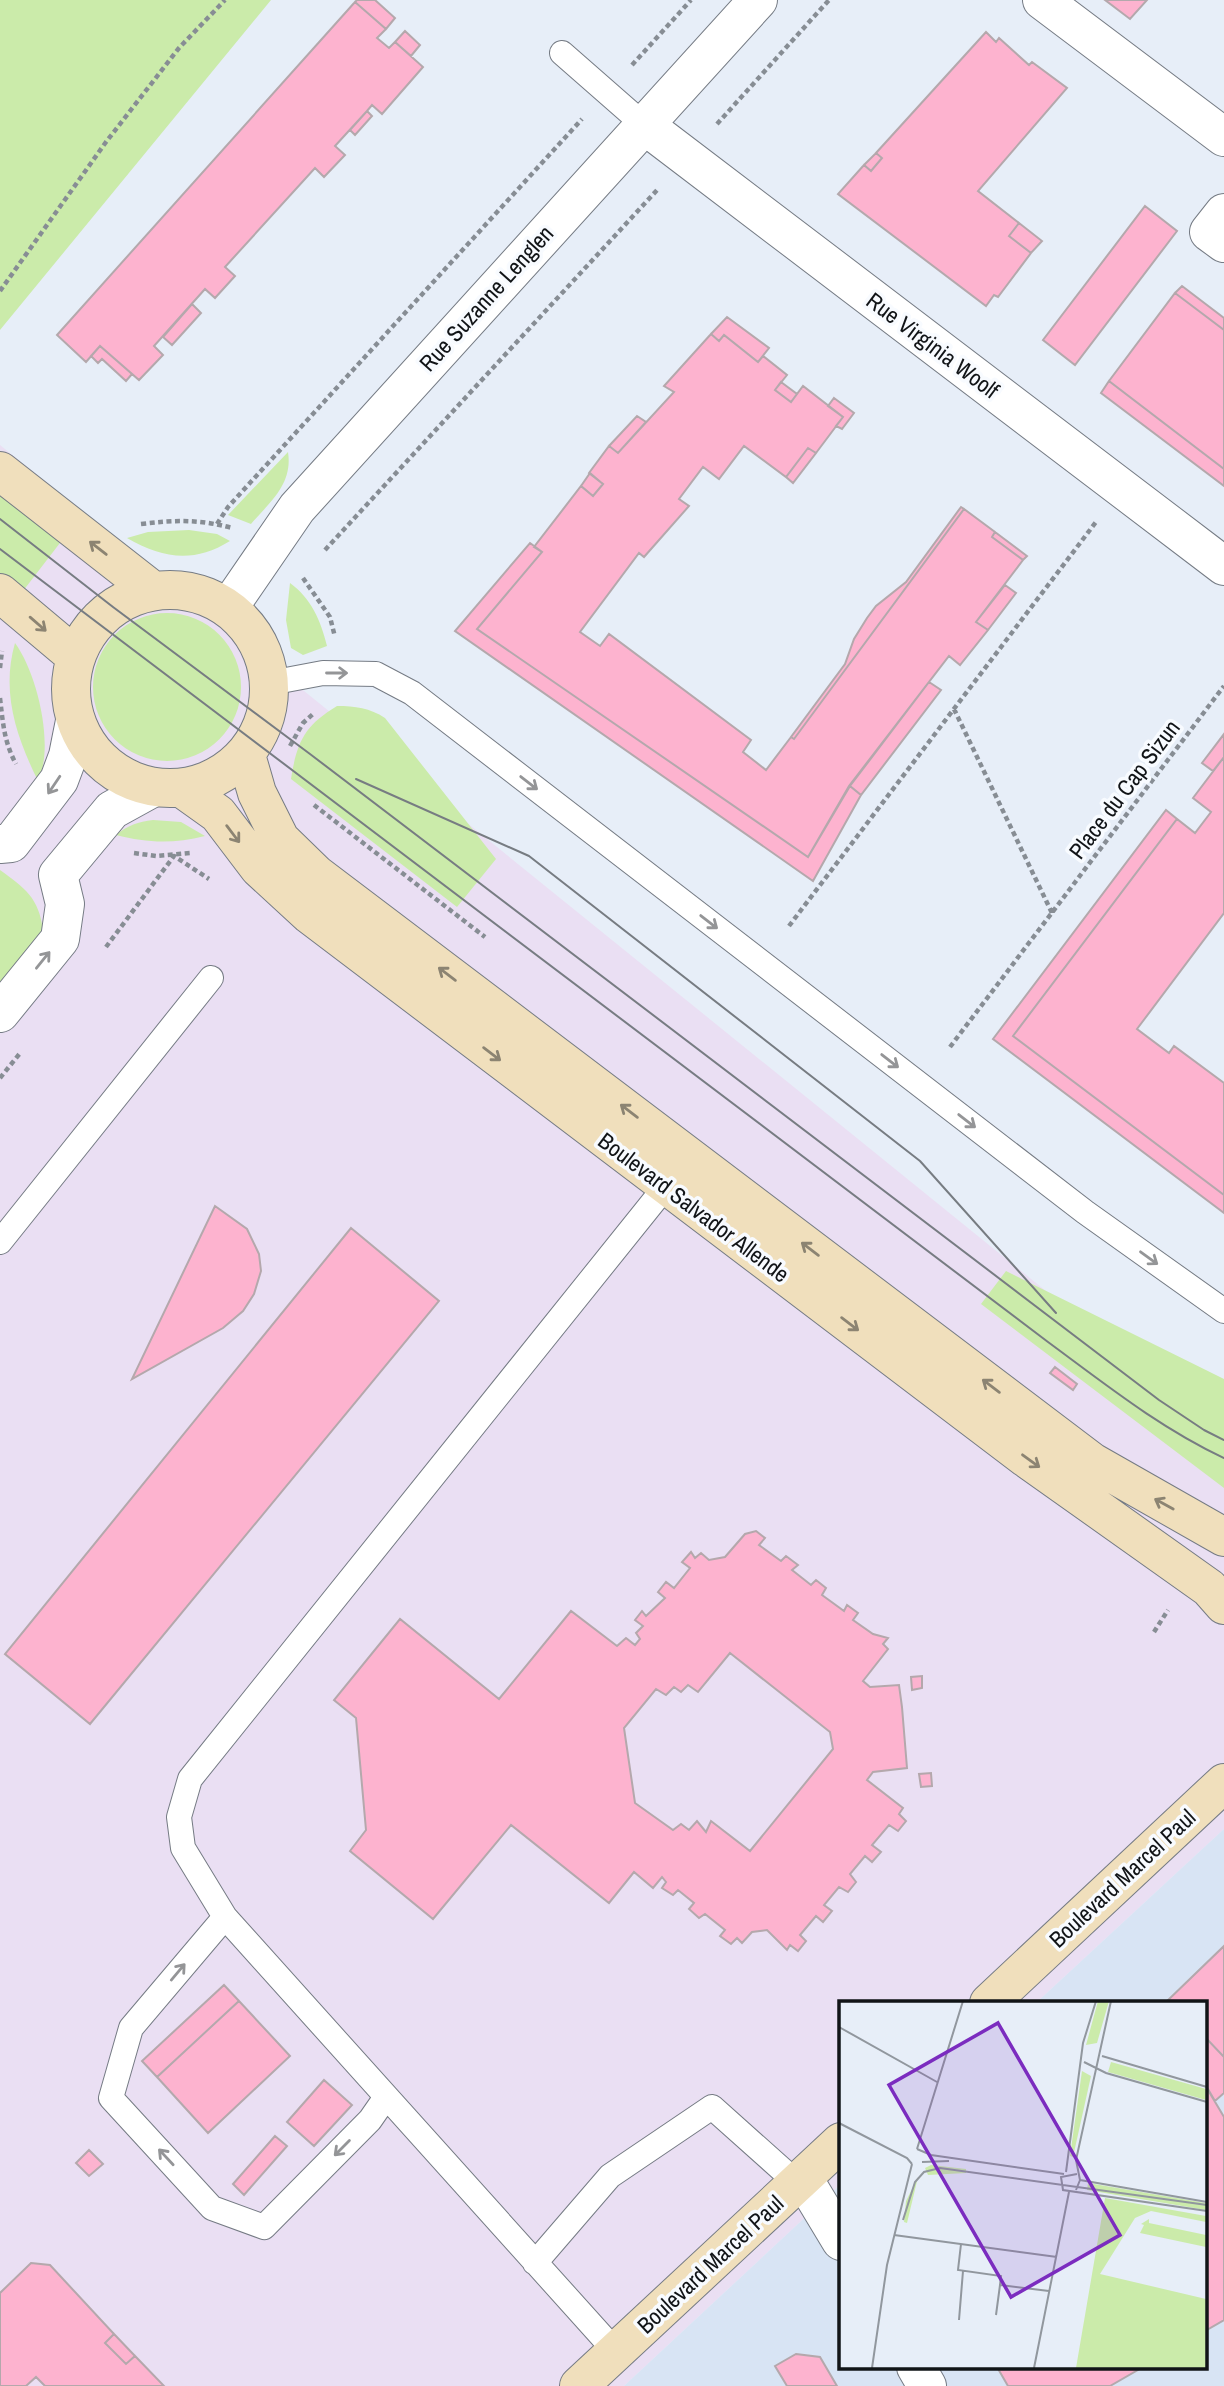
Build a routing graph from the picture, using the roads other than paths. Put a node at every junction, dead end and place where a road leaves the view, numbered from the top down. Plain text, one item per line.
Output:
1 (758, 0) edge
2 (1042, 0) edge
3 (562, 53) dead end
4 (643, 124) junction
5 (1224, 137) edge
6 (1224, 213) edge
7 (1224, 243) edge
8 (0, 471) edge
9 (1224, 566) edge
10 (152, 590) junction
11 (0, 593) edge
12 (229, 607) junction
13 (75, 656) junction
14 (270, 683) junction
15 (75, 721) junction
16 (246, 755) junction
17 (168, 788) junction
18 (6, 844) edge
19 (58, 875) junction
20 (211, 978) dead end
21 (0, 1013) edge
22 (667, 1186) junction
23 (0, 1242) edge
24 (1224, 1311) edge
25 (1224, 1537) edge
26 (1224, 1605) edge
27 (1224, 1783) edge
28 (225, 1917) junction
29 (991, 2001) edge
30 (386, 2097) junction
31 (839, 2144) edge
32 (800, 2180) junction
33 (839, 2238) edge
34 (535, 2263) junction
35 (616, 2352) junction
36 (917, 2368) edge
37 (579, 2386) edge
38 (927, 2386) edge

1 - 4 street, Rue Suzanne Lenglen
2 - 5 street
3 - 4 lane
4 - 9 street, Rue Virginia Woolf
4 - 12 street, Rue Suzanne Lenglen
6 - 7 street
10 -> 8 street
10 - 12 street
10 - 13 street
11 -> 13 street
12 - 14 street
13 - 15 street
14 - 16 street
14 -> 24 lane
15 - 17 street
15 -> 18 street
16 - 17 street
25 -> 16 street, Boulevard Salvador Allende
17 - 19 street
17 -> 22 street, Boulevard Salvador Allende
18 - 19 street
21 -> 19 street
20 - 23 lane
22 -> 26 street, Boulevard Salvador Allende
22 - 28 lane
27 - 29 street, Boulevard Marcel Paul
28 - 30 lane
30 -> 28 lane
30 - 34 lane
31 - 32 street, Boulevard Marcel Paul
32 - 33 street
32 - 34 lane
32 - 35 street, Boulevard Marcel Paul
34 - 35 lane
35 - 37 street, Boulevard Marcel Paul
36 - 38 street

